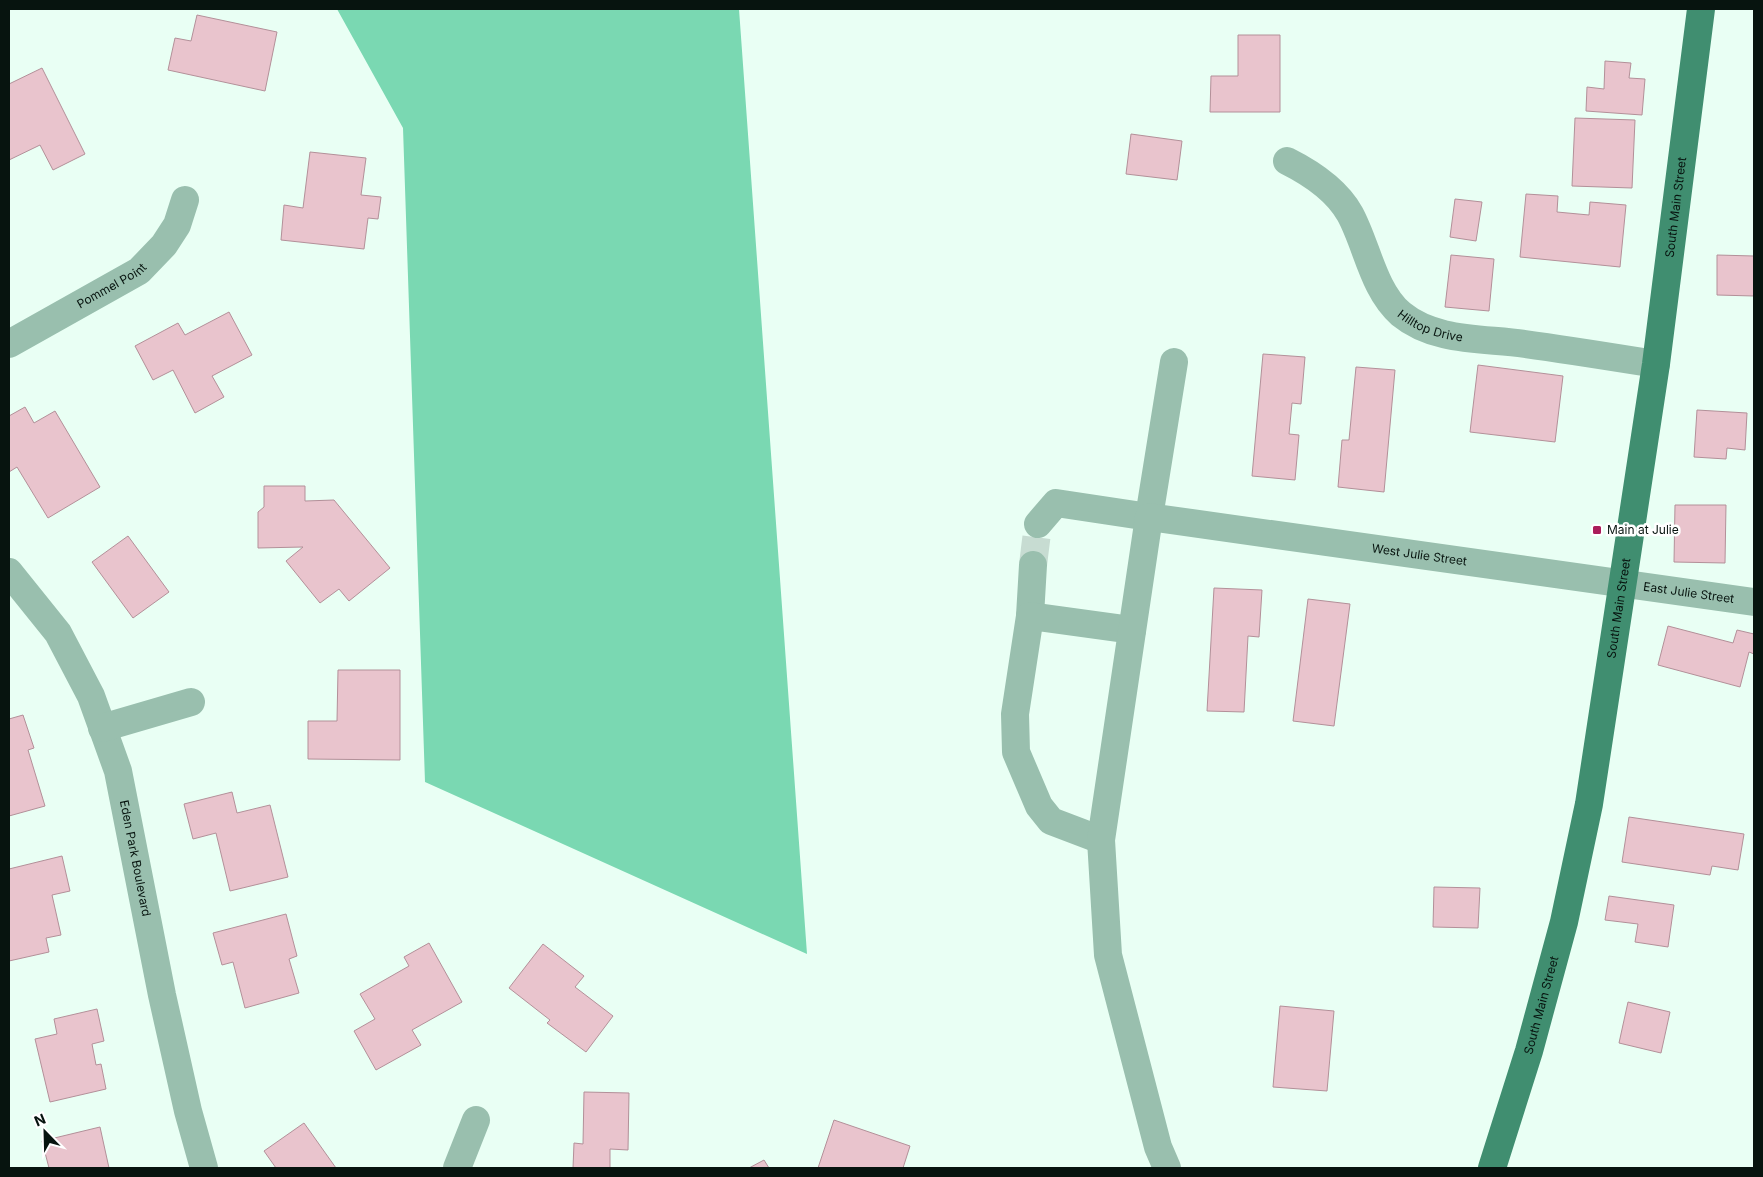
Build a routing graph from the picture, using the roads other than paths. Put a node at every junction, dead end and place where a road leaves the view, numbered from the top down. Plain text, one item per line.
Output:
1 (1700, 9) edge
2 (1287, 161) dead end
3 (186, 200) dead end
4 (9, 344) edge
5 (1174, 362) dead end
6 (1656, 364) junction
7 (1149, 517) junction
8 (1038, 524) tunnel mouth
9 (1033, 566) tunnel mouth
10 (9, 572) edge
11 (1623, 584) junction
12 (1754, 602) edge
13 (1030, 616) junction
14 (1132, 630) junction
15 (192, 702) dead end
16 (102, 728) junction
17 (1101, 840) junction
18 (476, 1120) dead end
19 (204, 1168) edge
20 (457, 1168) edge
21 (1167, 1168) edge
22 (1492, 1168) edge

1 - 6 main road, South Main Street
2 - 6 street, Hilltop Drive
3 - 4 street, Pommel Point
5 - 7 street
6 - 11 main road, South Main Street
7 - 8 street, West Julie Street
7 - 11 street, West Julie Street
7 - 14 street
9 - 13 street
10 - 16 street, Eden Park Boulevard
11 - 12 street, East Julie Street
11 - 22 main road, South Main Street
13 - 14 street
13 - 17 street
14 - 17 street
15 - 16 street
16 - 19 street, Eden Park Boulevard
17 - 21 street
18 - 20 street

